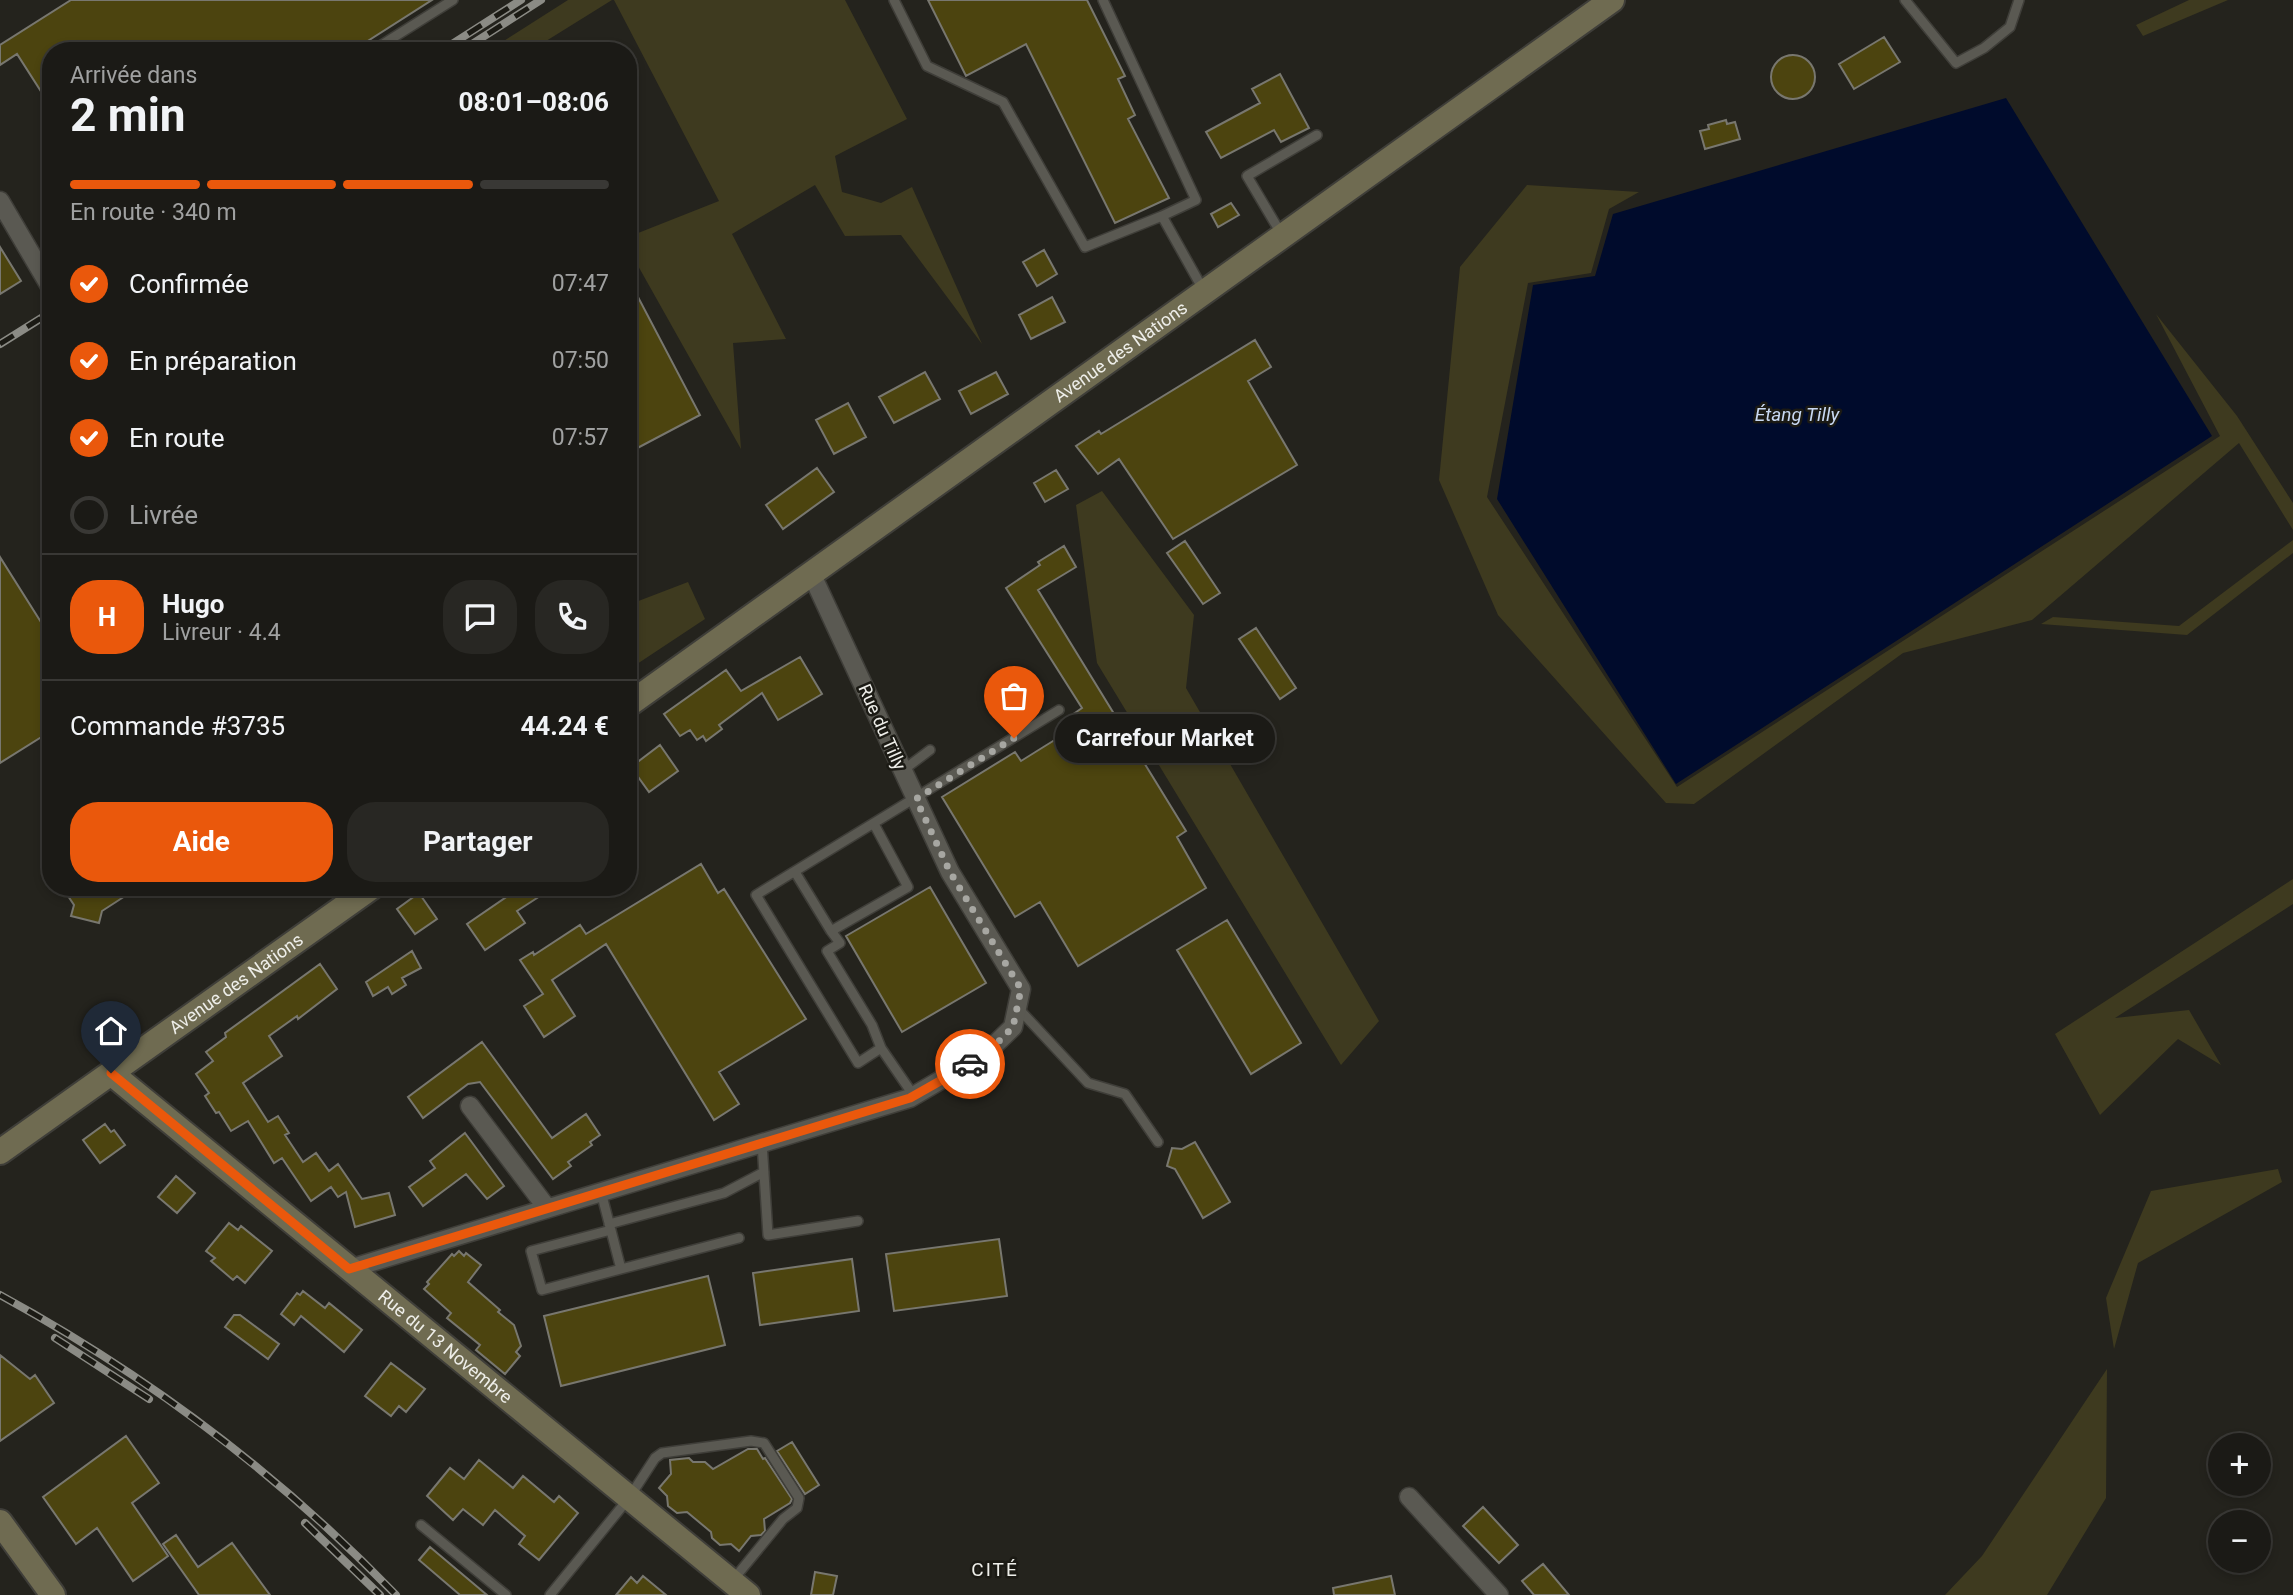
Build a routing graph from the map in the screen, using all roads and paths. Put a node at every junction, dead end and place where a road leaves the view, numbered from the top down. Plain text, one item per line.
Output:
1 (453, 0) edge
2 (894, 0) edge
3 (1103, 0) edge
4 (1612, 0) edge
5 (1905, 0) edge
6 (2019, 0) edge
7 (386, 42) edge
8 (1317, 135) dead end
9 (0, 201) edge
10 (1162, 216) junction
11 (1283, 236) junction
12 (42, 255) edge
13 (1205, 293) junction
14 (812, 575) junction
15 (637, 699) edge
16 (1059, 710) dead end
17 (930, 750) dead end
18 (902, 771) junction
19 (916, 799) junction
20 (874, 824) junction
21 (795, 872) junction
22 (359, 896) edge
23 (831, 930) junction
24 (1017, 1007) junction
25 (881, 1048) junction
26 (111, 1073) junction
27 (914, 1096) junction
28 (470, 1106) dead end
29 (1158, 1142) dead end
30 (762, 1143) junction
31 (0, 1152) edge
32 (764, 1172) junction
33 (601, 1192) junction
34 (547, 1208) junction
35 (858, 1222) dead end
36 (610, 1227) junction
37 (739, 1238) dead end
38 (349, 1269) junction
39 (621, 1269) junction
40 (1409, 1497) dead end
41 (629, 1498) junction
42 (0, 1521) edge
43 (421, 1525) dead end
44 (740, 1588) edge
45 (53, 1595) edge
46 (506, 1595) edge
47 (550, 1595) edge
48 (1499, 1595) edge

1 - 7 lane
2 - 10 lane
3 - 10 lane
4 - 11 main road, Avenue des Nations
5 - 6 lane
8 - 11 lane
9 - 12 street
10 - 13 lane
11 - 13 main road, Avenue des Nations
13 - 14 main road, Avenue des Nations
14 - 15 main road, Avenue des Nations
14 - 18 street, Rue du Tilly
16 - 19 lane
17 - 18 lane
18 - 19 street, Rue du Tilly
19 - 20 lane
19 - 24 street, Rue du Tilly
20 - 21 lane
20 - 23 lane
21 - 23 lane
21 - 25 lane
22 - 26 main road, Avenue des Nations
23 - 25 lane
24 - 27 street
24 - 29 lane
25 - 27 lane
26 - 31 main road, Avenue des Nations
26 - 38 main road, Rue du 13 Novembre
27 - 30 street
28 - 34 street
30 - 32 lane
30 - 33 street
32 - 35 lane
32 - 36 lane
33 - 34 street
33 - 36 lane
34 - 38 street
36 - 39 lane
36 - 39 lane
37 - 39 lane
38 - 41 main road, Rue du 13 Novembre
40 - 48 street
41 - 44 main road, Rue du 13 Novembre
41 - 44 lane
41 - 47 lane
42 - 45 main road
43 - 46 lane

